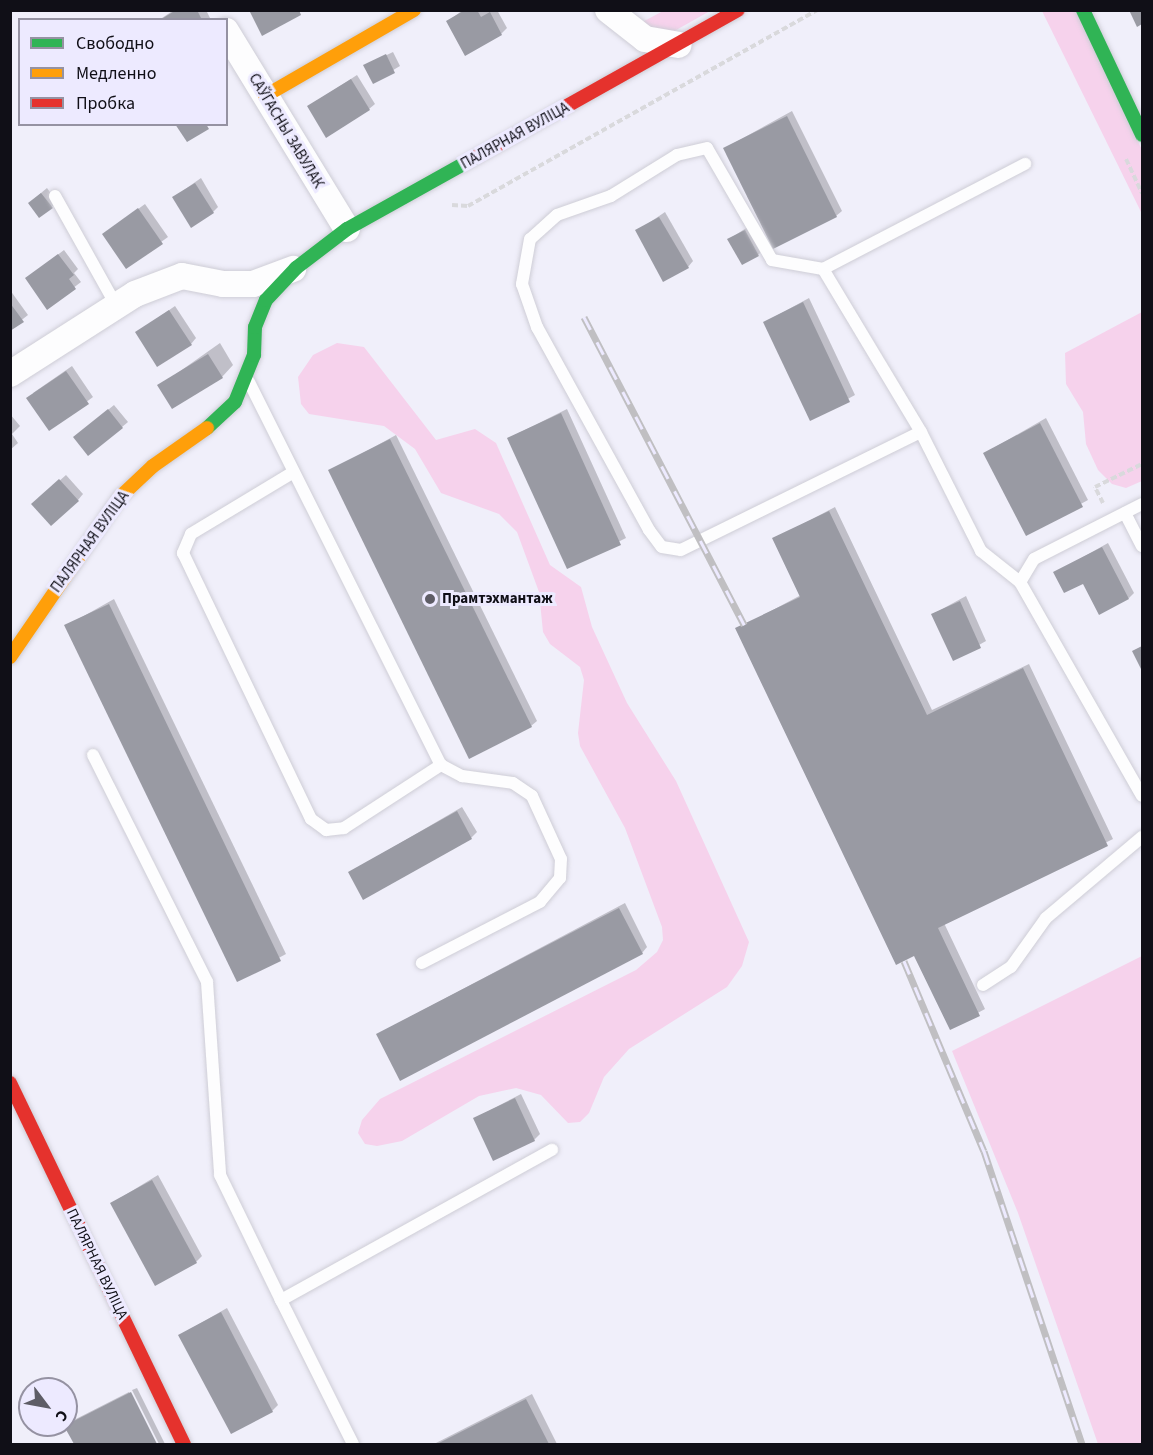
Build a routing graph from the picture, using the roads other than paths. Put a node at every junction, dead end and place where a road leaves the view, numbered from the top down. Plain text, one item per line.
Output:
1 (414, 10) edge
2 (608, 10) edge
3 (738, 10) edge
4 (1083, 10) edge
5 (228, 34) edge
6 (678, 45) junction
7 (265, 96) junction
8 (1143, 135) edge
9 (1025, 164) dead end
10 (56, 196) dead end
11 (347, 229) junction
12 (296, 268) junction
13 (822, 269) junction
14 (116, 305) junction
15 (10, 374) edge
16 (247, 378) junction
17 (921, 432) junction
18 (292, 473) junction
19 (1143, 504) edge
20 (1125, 513) junction
21 (1143, 546) edge
22 (1020, 582) junction
23 (10, 657) edge
24 (93, 755) dead end
25 (441, 765) junction
26 (1143, 796) edge
27 (1143, 837) edge
28 (422, 963) dead end
29 (983, 985) dead end
30 (10, 1083) edge
31 (552, 1150) dead end
32 (281, 1300) junction
33 (184, 1444) edge
34 (353, 1444) edge

1 - 7 street
2 - 6 street
3 - 6 street, ПАЛЯРНАЯ ВУЛІЦА
4 - 8 street
5 - 7 street, САЎГАСНЫ ЗАВУЛАК
6 - 11 street, ПАЛЯРНАЯ ВУЛІЦА
7 - 11 street, САЎГАСНЫ ЗАВУЛАК
9 - 13 lane
10 - 14 lane
11 - 12 street, ПАЛЯРНАЯ ВУЛІЦА
12 - 14 street, ПАЛЯРНАЯ ВУЛІЦА
12 - 16 street, ПАЛЯРНАЯ ВУЛІЦА
13 - 17 lane
13 - 17 lane
14 - 15 street, ПАЛЯРНАЯ ВУЛІЦА
16 - 18 lane
16 - 23 street, ПАЛЯРНАЯ ВУЛІЦА
17 - 22 lane
18 - 25 lane
18 - 25 lane
19 - 20 lane
20 - 21 lane
20 - 22 lane
22 - 26 lane
24 - 32 lane
25 - 28 lane
27 - 29 lane
30 - 33 street, ПАЛЯРНАЯ ВУЛІЦА
31 - 32 lane
32 - 34 lane

